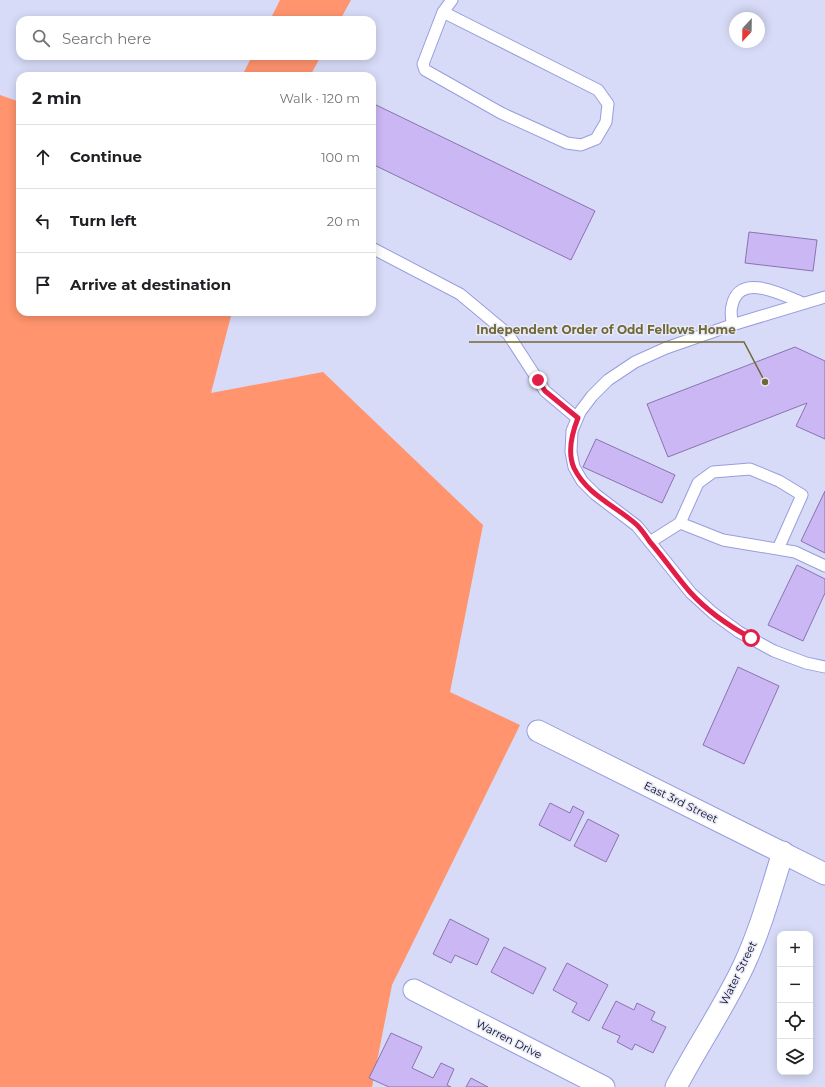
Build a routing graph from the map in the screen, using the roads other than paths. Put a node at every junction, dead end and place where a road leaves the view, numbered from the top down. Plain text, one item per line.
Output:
1 (452, 0) edge
2 (443, 12) junction
3 (376, 250) edge
4 (825, 297) edge
5 (803, 303) junction
6 (732, 325) junction
7 (578, 418) junction
8 (680, 523) junction
9 (650, 542) junction
10 (778, 549) junction
11 (825, 566) edge
12 (825, 667) edge
13 (538, 731) dead end
14 (783, 852) junction
15 (825, 874) edge
16 (414, 990) dead end
17 (604, 1087) edge
18 (676, 1087) edge

1 - 2 lane
2 - 2 lane
3 - 7 lane
4 - 5 lane
5 - 6 lane
5 - 6 lane
6 - 7 lane
7 - 9 lane
8 - 9 lane
8 - 10 lane
8 - 10 lane
9 - 12 lane
10 - 11 lane
13 - 14 street, East 3rd Street
14 - 15 street, East 3rd Street
14 - 18 street, Water Street
16 - 17 street, Warren Drive

